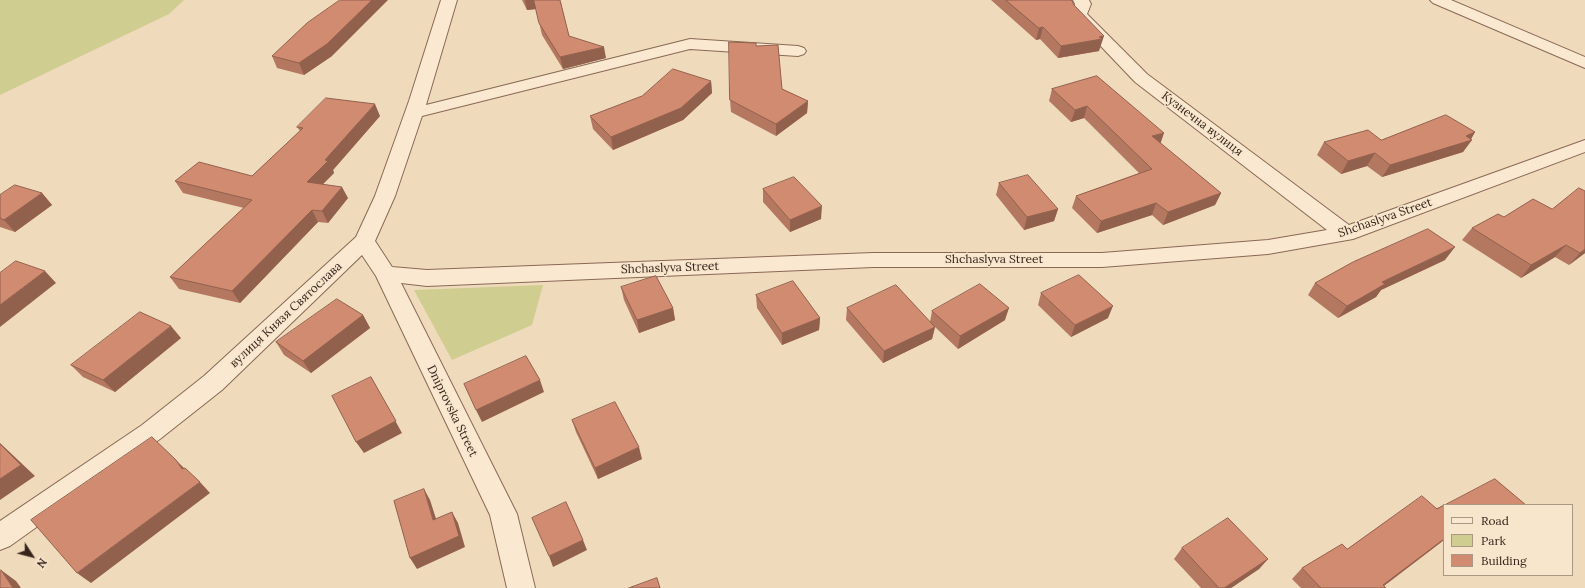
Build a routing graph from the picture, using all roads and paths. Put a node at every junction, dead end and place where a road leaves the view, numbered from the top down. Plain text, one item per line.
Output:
1 (449, 0) edge
2 (1081, 0) edge
3 (1438, 0) edge
4 (798, 52) dead end
5 (1585, 64) edge
6 (413, 113) junction
7 (1585, 146) edge
8 (1346, 234) junction
9 (364, 241) junction
10 (386, 274) junction
11 (0, 538) edge
12 (521, 588) edge

1 - 6 street, вулиця Князя Святослава
2 - 8 street, Кузнечна вулиця
3 - 5 street
4 - 6 street
6 - 9 street, вулиця Князя Святослава
7 - 8 street, Shchaslyva Street
8 - 10 street, Shchaslyva Street
9 - 10 street, Dniprovska Street
9 - 11 street, вулиця Князя Святослава
10 - 12 street, Dniprovska Street

